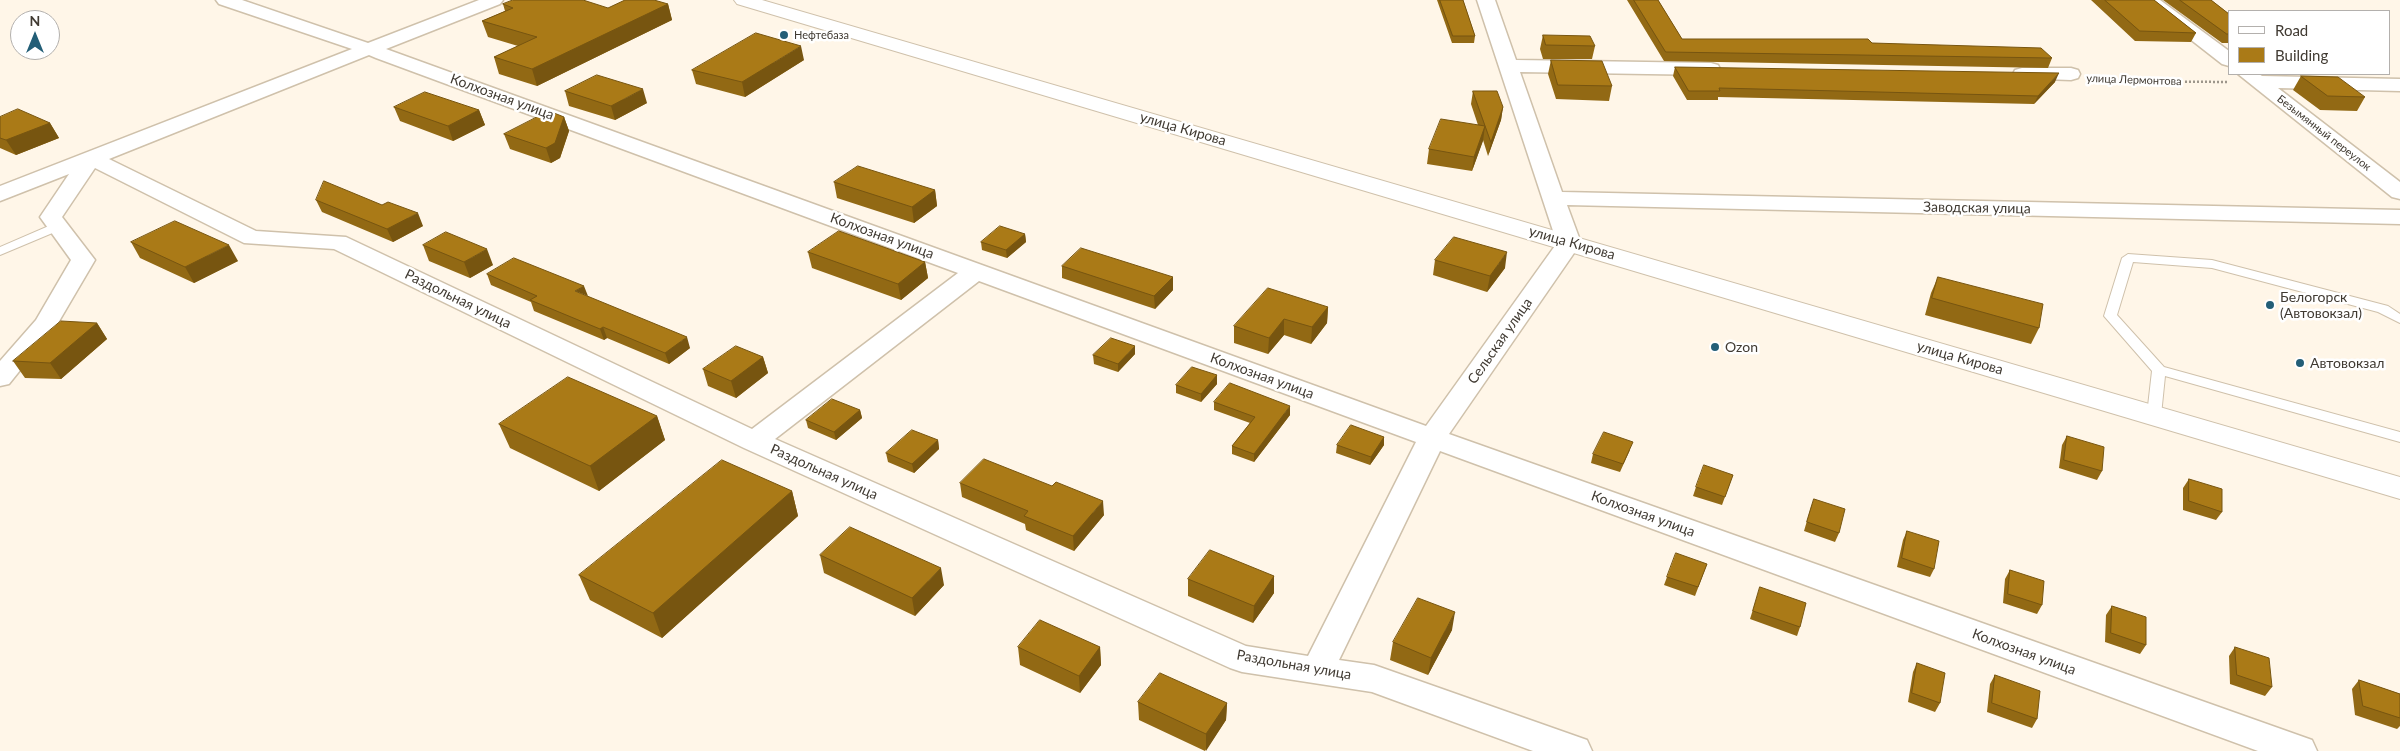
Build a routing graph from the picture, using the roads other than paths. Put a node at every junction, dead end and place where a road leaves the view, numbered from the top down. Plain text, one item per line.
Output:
1 (226, 0) edge
2 (494, 0) edge
3 (743, 0) edge
4 (1486, 0) edge
5 (2149, 0) edge
6 (368, 50) junction
7 (2228, 59) edge
8 (1509, 66) junction
9 (1724, 69) edge
10 (2002, 73) edge
11 (2071, 74) road end
12 (2253, 78) edge
13 (2400, 85) edge
14 (91, 158) junction
15 (0, 177) edge
16 (28, 184) junction
17 (2400, 192) edge
18 (0, 194) edge
19 (1554, 198) junction
20 (2400, 217) edge
21 (58, 226) junction
22 (1570, 242) junction
23 (0, 251) edge
24 (976, 271) junction
25 (2400, 319) edge
26 (2159, 370) junction
27 (0, 378) edge
28 (2154, 415) junction
29 (2400, 437) edge
30 (1432, 438) junction
31 (754, 441) junction
32 (2400, 488) edge
33 (1318, 670) junction
34 (1574, 751) edge
35 (2299, 751) edge

1 - 6 street, Колхозная улица
2 - 6 street
3 - 22 main road, улица Кирова
4 - 8 street
5 - 7 street
6 - 14 street
6 - 24 street, Колхозная улица
8 - 9 street
8 - 19 street
10 - 11 street, улица Лермонтова
12 - 13 street
12 - 17 street, Безымянный переулок
14 - 16 street
14 - 21 street
14 - 31 street, Раздольная улица
15 - 16 street
16 - 18 street
19 - 20 street, Заводская улица
19 - 22 street
21 - 23 lane
21 - 27 street
22 - 28 main road, улица Кирова
22 - 30 street, Сельская улица
24 - 30 street, Колхозная улица
24 - 31 street
25 - 26 lane
26 - 28 lane
26 - 29 lane
28 - 32 main road, улица Кирова
30 - 33 street, Сельская улица
30 - 35 street, Колхозная улица
31 - 33 street, Раздольная улица
33 - 34 street, Раздольная улица

